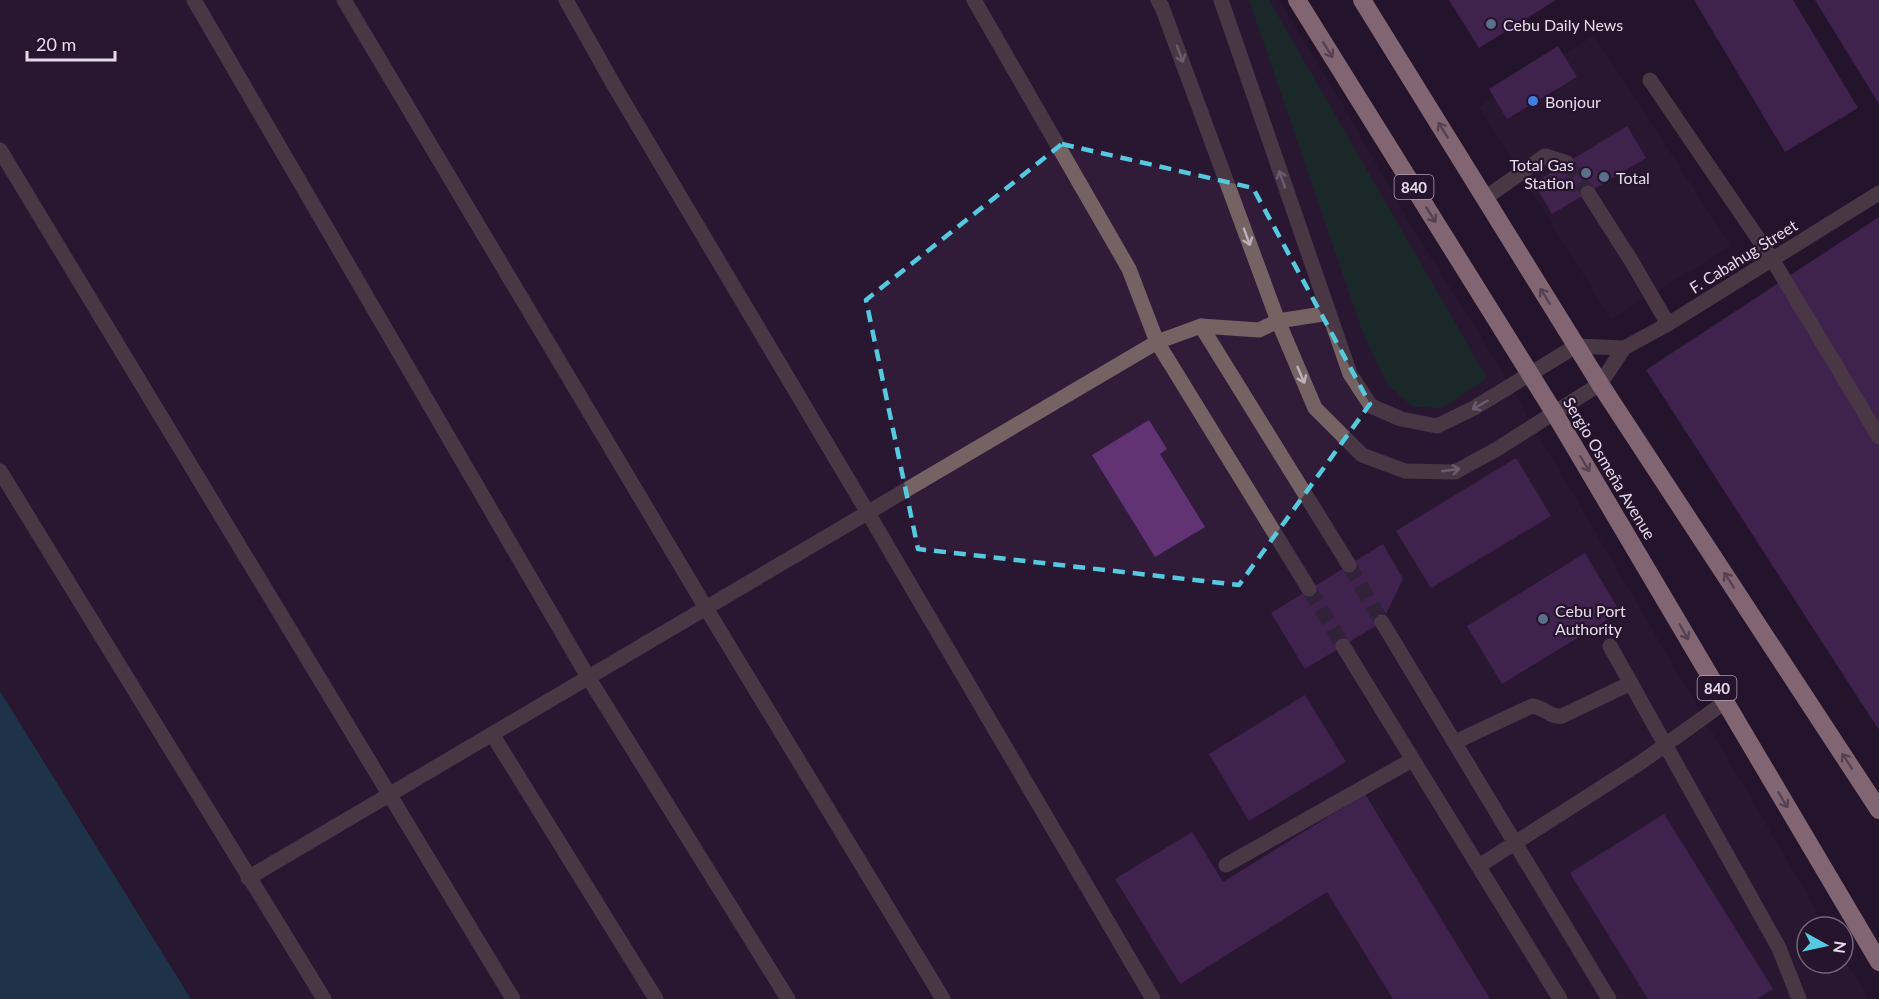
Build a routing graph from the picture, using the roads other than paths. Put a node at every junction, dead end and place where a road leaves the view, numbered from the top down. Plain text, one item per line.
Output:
1 (194, 0) edge
2 (344, 0) edge
3 (566, 0) edge
4 (974, 0) edge
5 (1158, 0) edge
6 (1221, 0) edge
7 (1297, 0) edge
8 (1362, 0) edge
9 (1650, 80) dead end
10 (0, 150) edge
11 (1567, 163) dead end
12 (1588, 193) tunnel mouth
13 (1879, 193) edge
14 (1485, 198) junction
15 (1772, 259) junction
16 (1329, 313) junction
17 (1278, 321) junction
18 (1668, 324) junction
19 (1201, 326) junction
20 (1156, 342) junction
21 (1576, 346) junction
22 (1624, 348) junction
23 (1530, 375) junction
24 (1600, 384) junction
25 (1555, 414) junction
26 (1879, 437) edge
27 (0, 471) edge
28 (868, 513) junction
29 (1348, 565) tunnel mouth
30 (1309, 589) tunnel mouth
31 (706, 608) junction
32 (1382, 622) tunnel mouth
33 (1343, 646) tunnel mouth
34 (1610, 646) dead end
35 (588, 677) junction
36 (1631, 683) junction
37 (1725, 702) junction
38 (492, 734) junction
39 (1455, 742) junction
40 (1665, 746) junction
41 (1412, 760) junction
42 (390, 794) junction
43 (1879, 810) edge
44 (1515, 843) junction
45 (1226, 865) dead end
46 (1479, 866) junction
47 (248, 878) junction
48 (1879, 962) edge
49 (324, 999) edge
50 (513, 999) edge
51 (656, 999) edge
52 (788, 999) edge
53 (943, 999) edge
54 (1153, 999) edge
55 (1560, 999) edge
56 (1609, 999) edge
57 (1799, 999) edge

1 - 35 street
2 - 31 street
3 - 28 street
4 - 20 street
5 -> 17 street, F. Cabahug Street
16 -> 6 street
7 -> 23 highway, Sergio Osmeña Avenue / 840
14 -> 8 highway
9 - 15 street
10 - 42 street
11 - 14 street
12 - 18 street
13 - 15 street, F. Cabahug Street
21 -> 14 highway
15 - 18 street, F. Cabahug Street
15 - 26 street
16 - 17 street
23 -> 16 street
17 - 19 street
17 -> 25 street, F. Cabahug Street
18 - 22 street, F. Cabahug Street
19 - 20 street
19 - 29 street
20 - 28 street
20 - 30 street
21 - 22 street
21 - 23 street
21 - 24 highway
22 - 24 street, F. Cabahug Street
23 - 25 highway, Sergio Osmeña Avenue / 840
24 - 25 street, F. Cabahug Street
43 -> 24 highway
25 -> 37 highway, Sergio Osmeña Avenue / 840
27 - 47 street
28 - 31 street
28 - 54 street
31 - 35 street
31 - 53 street
32 - 39 street
33 - 41 street
34 - 36 street
35 - 38 street
35 - 52 street
36 - 39 street
36 - 40 street
37 - 40 street
37 -> 48 highway, Sergio Osmeña Avenue / 840
38 - 42 street
38 - 51 street
39 - 44 street
40 - 44 street
40 - 57 street
41 - 45 street
41 - 46 street
42 - 47 street
42 - 50 street
44 - 46 street
44 - 56 street
46 - 55 street
47 - 49 street

